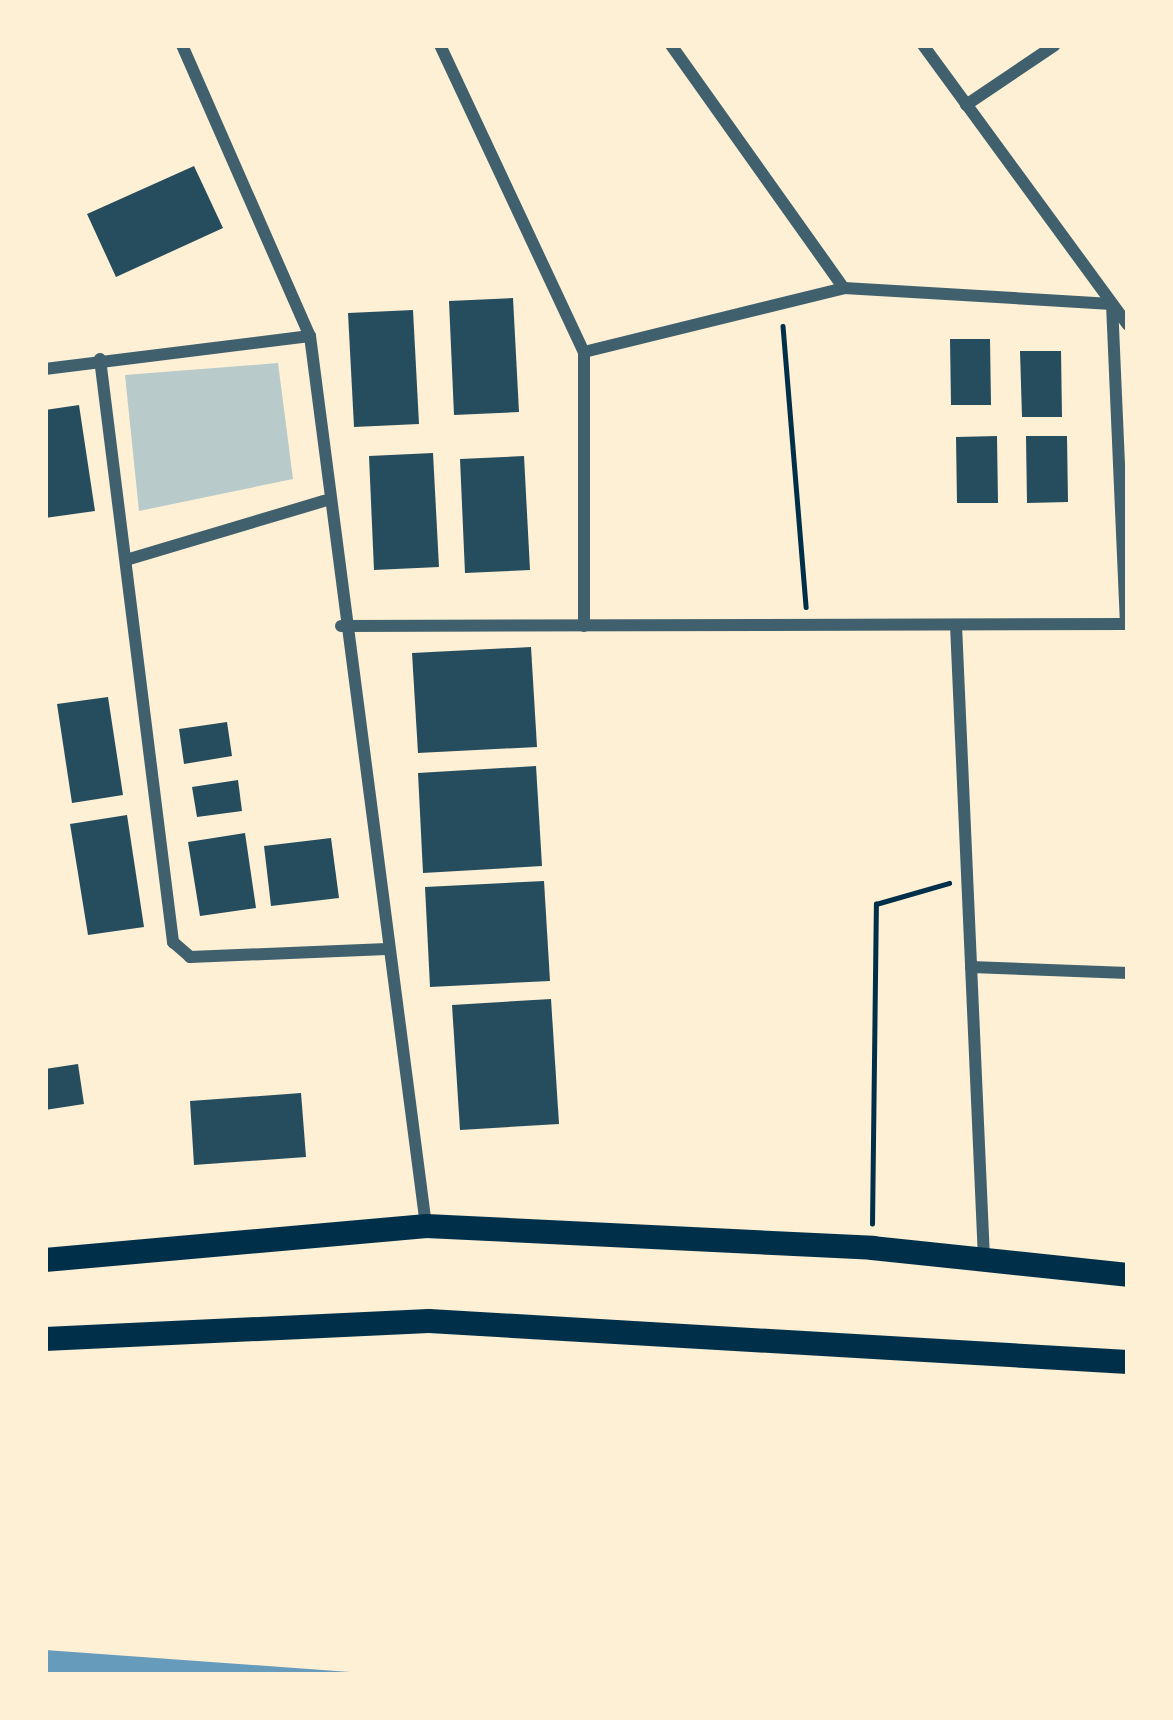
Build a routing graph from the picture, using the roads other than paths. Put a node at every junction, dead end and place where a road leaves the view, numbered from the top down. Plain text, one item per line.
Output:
1 (182, 45) edge
2 (440, 45) edge
3 (671, 45) edge
4 (922, 45) edge
5 (1055, 45) edge
6 (966, 105) junction
7 (844, 288) junction
8 (1112, 304) junction
9 (1128, 325) edge
10 (310, 336) junction
11 (584, 352) junction
12 (100, 359) junction
13 (45, 369) edge
14 (324, 501) junction
15 (126, 560) junction
16 (1127, 624) edge
17 (956, 625) junction
18 (341, 626) junction
19 (584, 626) junction
20 (386, 950) junction
21 (971, 967) junction
22 (1128, 973) edge
23 (426, 1226) junction
24 (984, 1259) junction
25 (45, 1260) edge
26 (1128, 1275) edge
27 (45, 1340) edge
28 (1128, 1363) edge

1 - 10 street
2 - 11 street
3 - 7 street
4 - 6 street
5 - 6 street
6 - 8 street
7 - 8 street
7 - 11 street
8 - 9 street
8 - 16 street
10 - 12 street
10 - 14 street
11 - 19 street
12 - 13 street
12 - 15 street
14 - 15 street
14 - 18 street
15 - 20 street
16 - 17 street
17 - 19 street
17 - 21 street
18 - 19 street
18 - 20 street
20 - 23 street
21 - 22 street
21 - 24 street
23 - 24 main road
23 - 25 main road
24 - 26 main road
27 - 28 main road

